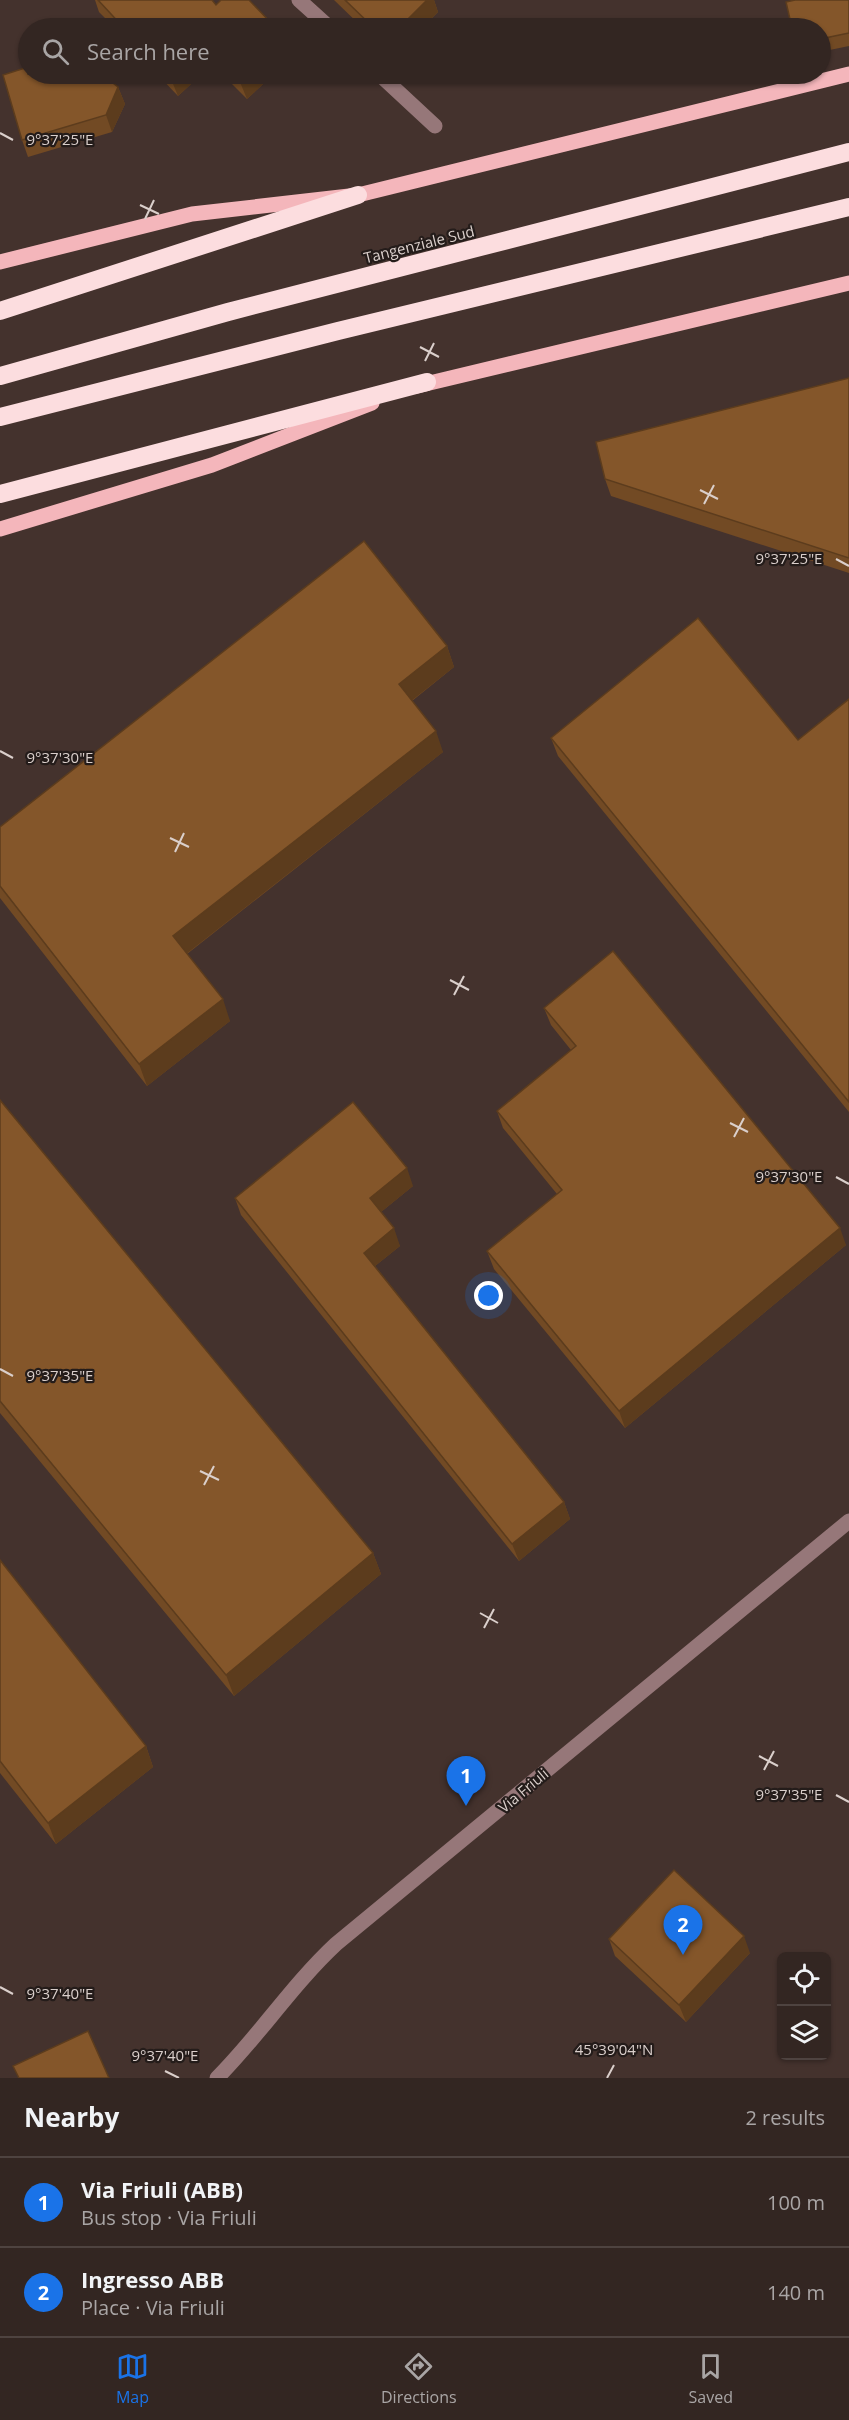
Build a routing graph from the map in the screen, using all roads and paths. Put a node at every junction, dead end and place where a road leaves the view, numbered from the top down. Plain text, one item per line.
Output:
1 (299, 0) edge
2 (319, 18) edge
3 (849, 74) edge
4 (831, 78) edge
5 (390, 84) edge
6 (808, 84) edge
7 (435, 126) dead end
8 (849, 152) edge
9 (358, 195) junction
10 (849, 207) edge
11 (0, 262) edge
12 (849, 283) edge
13 (0, 311) edge
14 (0, 376) edge
15 (427, 382) junction
16 (0, 417) edge
17 (0, 494) edge
18 (0, 529) edge
19 (849, 1521) edge
20 (216, 2078) edge

1 - 2 street
3 - 4 main road
5 - 7 street
6 - 9 main road
8 - 14 highway, Tangenziale Sud
9 - 11 main road
9 - 13 highway
10 - 16 highway
12 - 15 main road
15 - 17 highway
15 - 18 main road
19 - 20 street, Via Friuli

